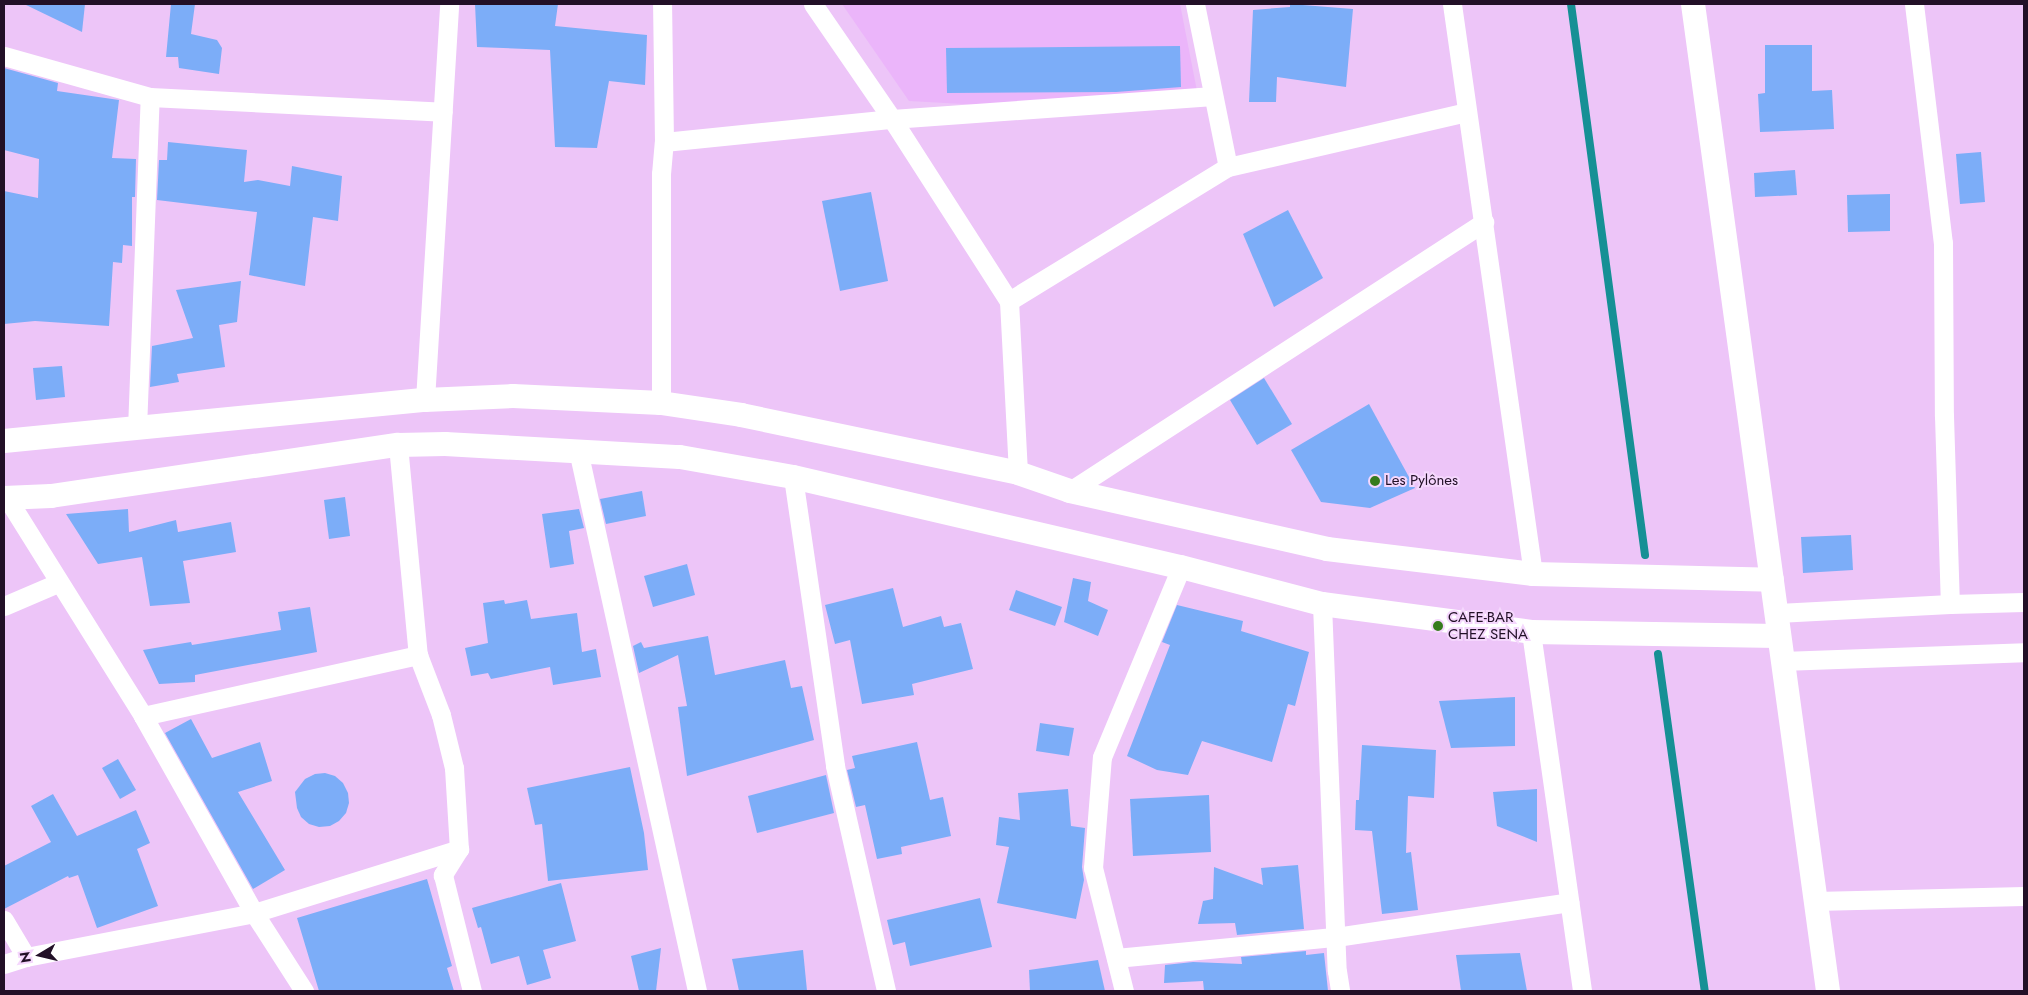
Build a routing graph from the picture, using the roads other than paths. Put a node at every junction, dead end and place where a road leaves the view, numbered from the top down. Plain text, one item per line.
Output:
1 (449, 4) edge
2 (662, 4) edge
3 (813, 4) edge
4 (1194, 4) edge
5 (1452, 4) edge
6 (1693, 4) edge
7 (1914, 4) edge
8 (4, 56) edge
9 (1213, 96) junction
10 (150, 97) junction
11 (443, 112) junction
12 (1467, 112) junction
13 (892, 119) junction
14 (664, 142) junction
15 (1228, 167) junction
16 (1484, 222) junction
17 (1009, 301) junction
18 (425, 400) junction
19 (661, 403) junction
20 (137, 429) junction
21 (4, 441) edge
22 (398, 445) junction
23 (578, 450) junction
24 (1018, 473) junction
25 (793, 478) junction
26 (1070, 491) junction
27 (5, 498) edge
28 (1180, 566) junction
29 (1533, 574) junction
30 (1772, 580) junction
31 (58, 583) junction
32 (2024, 602) edge
33 (1322, 604) junction
34 (1950, 604) junction
35 (4, 606) edge
36 (1777, 625) junction
37 (1531, 632) junction
38 (2024, 652) edge
39 (418, 656) junction
40 (1782, 660) junction
41 (143, 716) junction
42 (459, 849) junction
43 (2024, 896) edge
44 (1816, 901) junction
45 (1569, 902) junction
46 (254, 912) junction
47 (4, 920) edge
48 (1336, 937) junction
49 (26, 957) junction
50 (1116, 958) junction
51 (4, 964) edge
52 (304, 991) edge
53 (472, 991) edge
54 (697, 991) edge
55 (886, 991) edge
56 (1124, 991) edge
57 (1340, 991) edge
58 (1582, 991) edge
59 (1828, 991) edge

1 - 11 street
2 - 14 street
3 - 13 street
4 - 9 street
5 - 12 street
6 - 30 street
7 - 34 street
8 - 10 street
9 - 13 street
9 - 15 street
10 - 11 street
10 - 20 street
11 - 18 street
12 - 15 street
12 - 16 street
13 - 14 street
13 - 17 street
14 - 19 street
15 - 17 street
16 - 26 street
16 - 29 street
17 - 24 street
18 - 19 street
18 - 20 street
19 - 24 street
20 - 21 street
22 - 23 street
22 - 27 street
22 - 39 street
23 - 25 street
23 - 54 street
24 - 26 street
25 - 28 street
25 - 55 street
26 - 29 street
27 - 31 street
28 - 33 street
28 - 50 street
29 - 30 street
30 - 36 street
31 - 35 street
31 - 41 street
32 - 34 street
33 - 37 street
33 - 48 street
34 - 36 street
36 - 37 street
36 - 40 street
37 - 45 street
38 - 40 street
39 - 41 street
39 - 42 street
40 - 44 street
41 - 46 street
42 - 46 street
42 - 53 street
43 - 44 street
44 - 59 street
45 - 48 street
45 - 58 street
46 - 49 street
46 - 52 street
47 - 49 street
48 - 50 street
48 - 57 street
49 - 51 street
50 - 56 street

